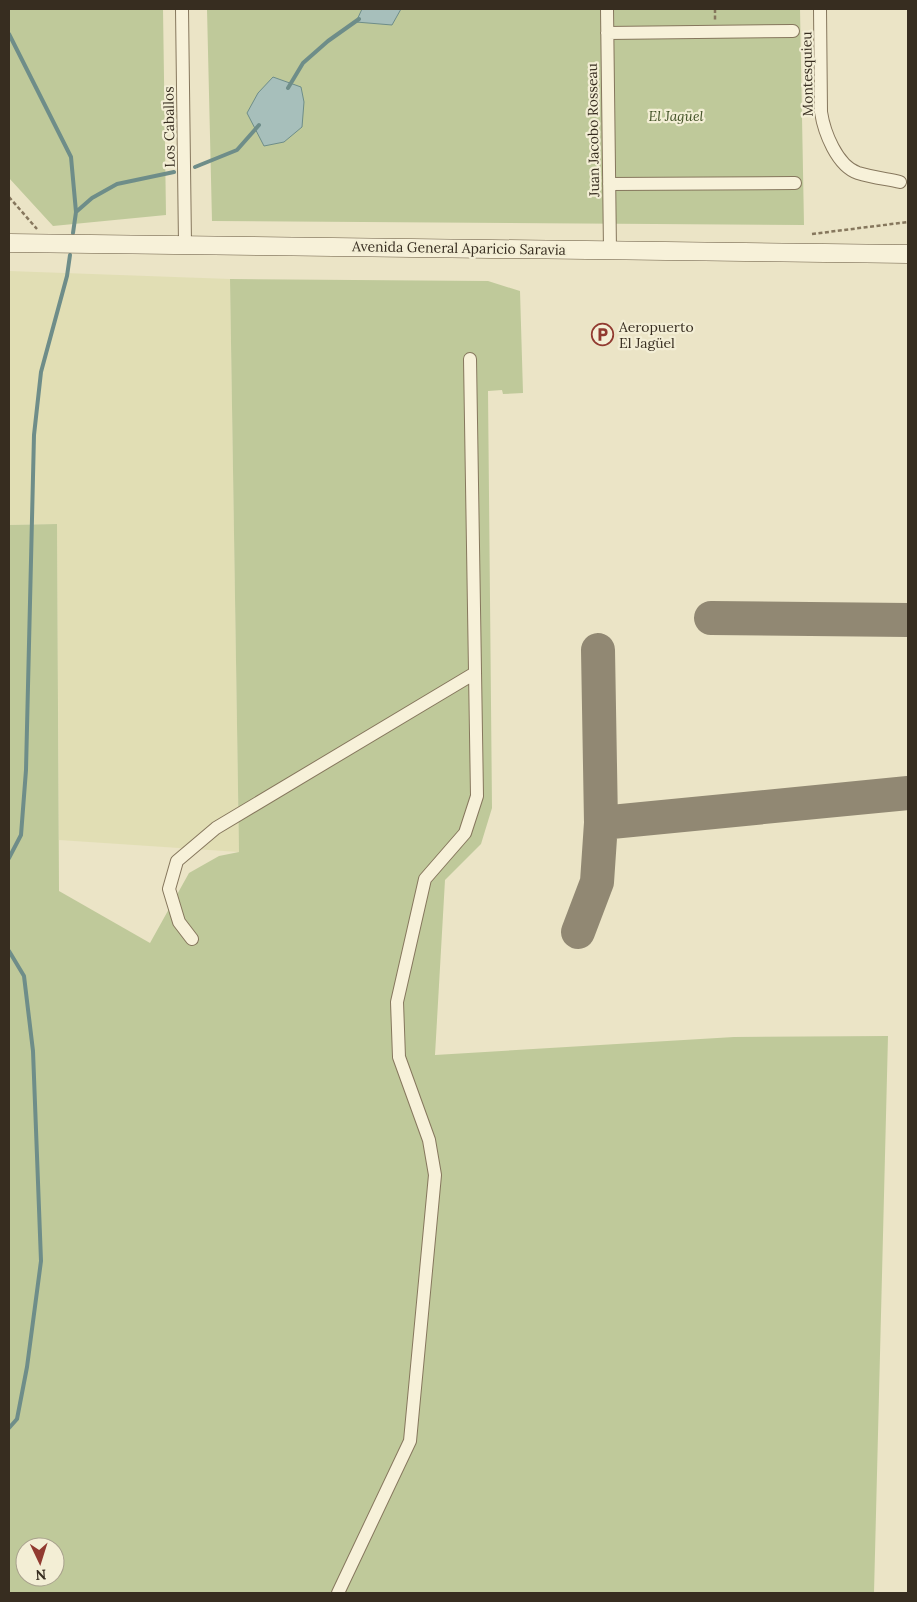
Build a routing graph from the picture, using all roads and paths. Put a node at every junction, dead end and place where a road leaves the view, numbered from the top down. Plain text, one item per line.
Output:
1 (182, 9) edge
2 (606, 9) edge
3 (820, 9) edge
4 (793, 31) dead end
5 (607, 32) junction
6 (900, 182) dead end
7 (795, 183) dead end
8 (609, 184) junction
9 (9, 197) edge
10 (908, 222) edge
11 (812, 234) dead end
12 (9, 243) edge
13 (50, 244) junction
14 (186, 244) junction
15 (610, 250) junction
16 (908, 254) edge
17 (470, 360) dead end
18 (475, 674) junction
19 (192, 939) dead end
20 (338, 1593) edge

1 - 14 street, Los Caballos
2 - 5 street, Juan Jacobo Rosseau
3 - 6 street, Montesquieu
4 - 5 street
5 - 8 street, Juan Jacobo Rosseau
7 - 8 street
8 - 15 street, Juan Jacobo Rosseau
9 - 13 path
10 - 11 path
12 - 13 main road, Avenida General Aparicio Saravia
13 - 14 main road, Avenida General Aparicio Saravia
14 - 15 main road, Avenida General Aparicio Saravia
15 - 16 main road, Avenida General Aparicio Saravia
17 - 18 street
18 - 19 street
18 - 20 street

